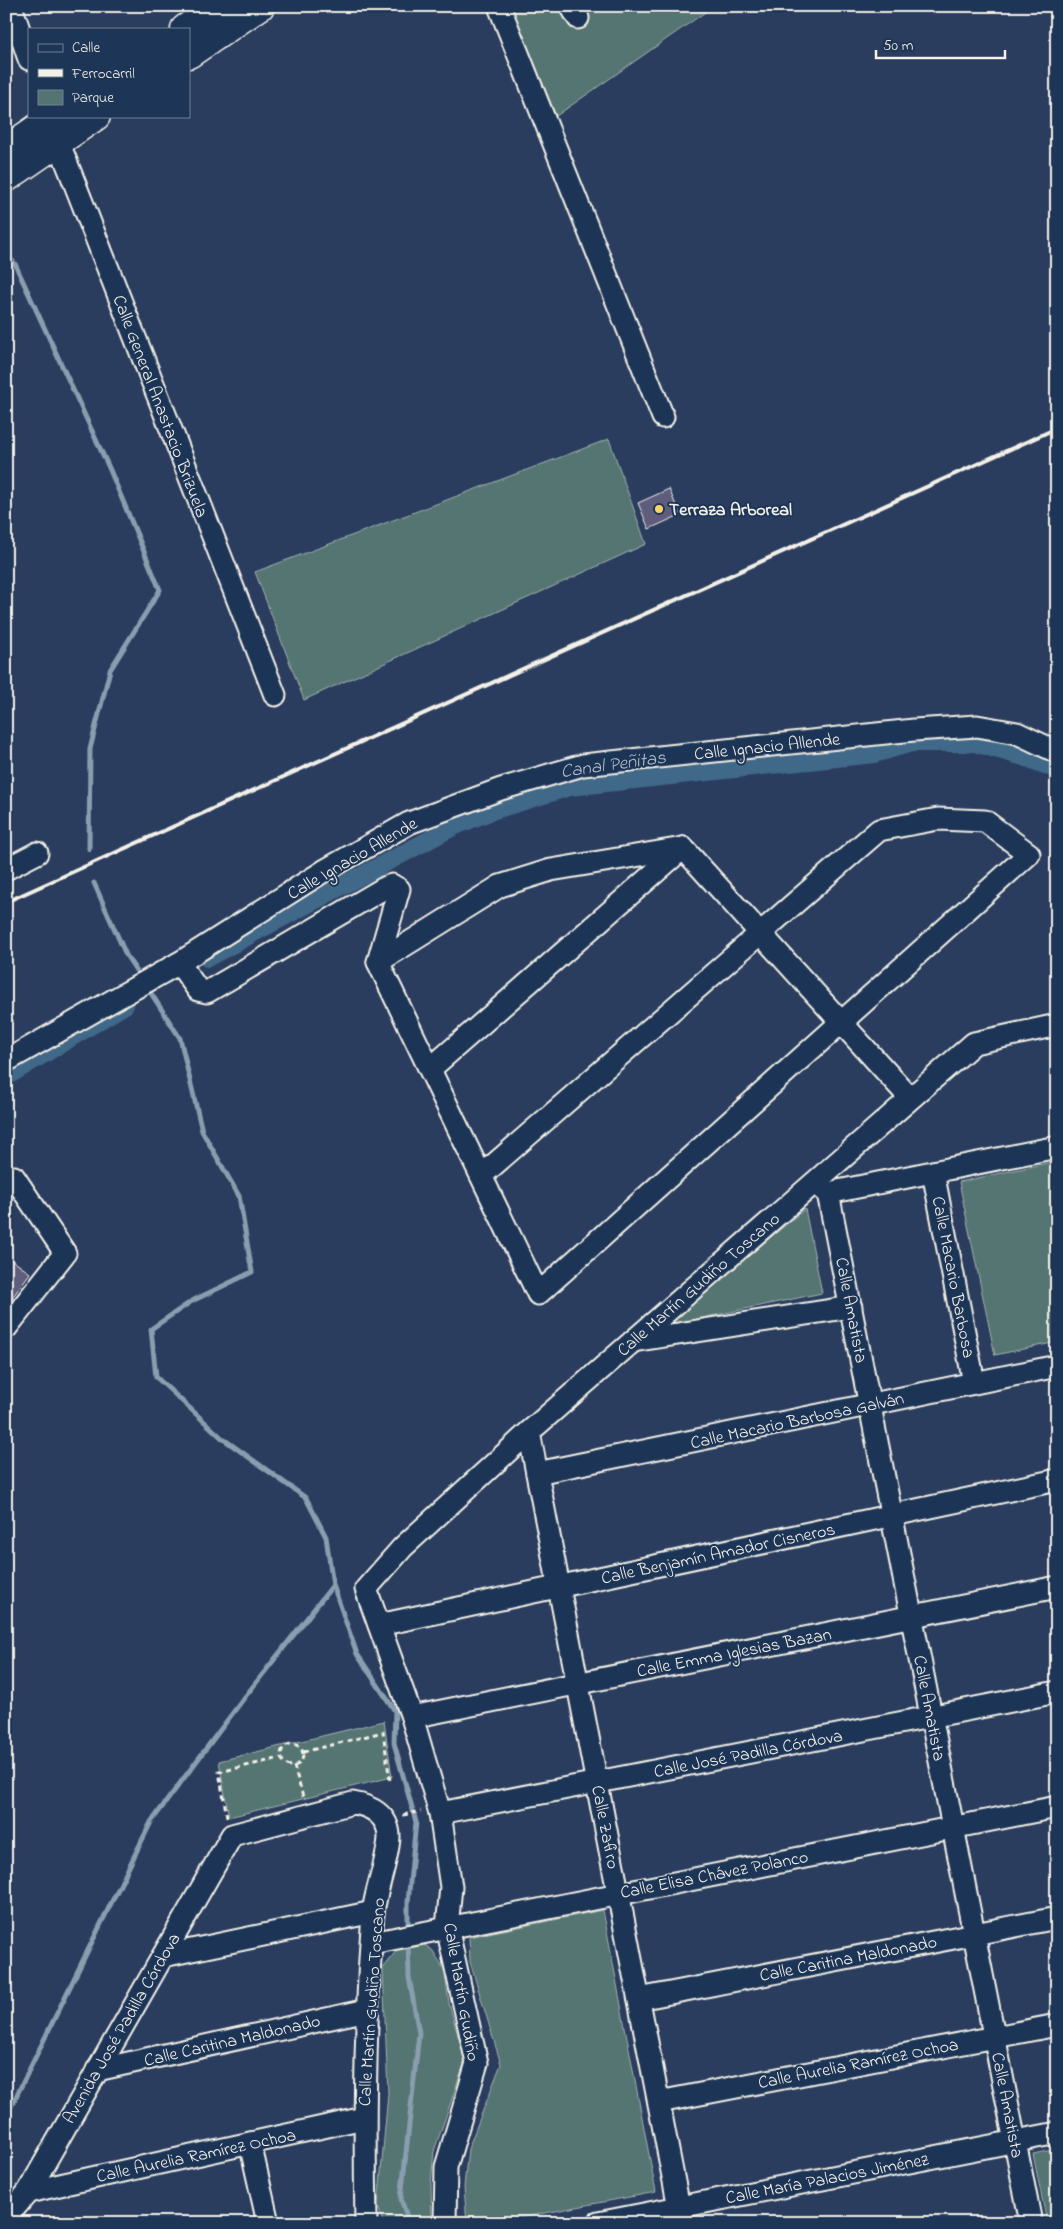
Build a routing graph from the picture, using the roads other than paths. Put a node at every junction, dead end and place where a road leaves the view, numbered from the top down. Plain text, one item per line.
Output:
1 (11, 6) edge
2 (218, 6) edge
3 (260, 6) edge
4 (499, 6) edge
5 (186, 28) edge
6 (190, 53) edge
7 (28, 55) edge
8 (85, 118) edge
9 (53, 124) edge
10 (6, 150) edge
11 (6, 178) edge
12 (663, 417) dead end
13 (275, 695) dead end
14 (1057, 752) edge
15 (683, 848) junction
16 (38, 853) dead end
17 (6, 869) edge
18 (760, 933) junction
19 (378, 962) junction
20 (172, 967) junction
21 (841, 1022) junction
22 (1057, 1025) edge
23 (6, 1061) edge
24 (430, 1069) junction
25 (910, 1098) junction
26 (1057, 1148) edge
27 (934, 1172) junction
28 (481, 1176) junction
29 (6, 1177) edge
30 (822, 1187) junction
31 (851, 1307) junction
32 (6, 1328) edge
33 (633, 1341) junction
34 (1057, 1366) edge
35 (974, 1383) junction
36 (870, 1404) junction
37 (529, 1432) junction
38 (537, 1473) junction
39 (1057, 1480) edge
40 (892, 1515) junction
41 (559, 1586) junction
42 (1057, 1587) edge
43 (366, 1589) joint
44 (912, 1616) junction
45 (379, 1625) junction
46 (578, 1684) junction
47 (1057, 1692) edge
48 (412, 1717) junction
49 (931, 1717) junction
50 (597, 1782) junction
51 (1057, 1807) edge
52 (432, 1812) junction
53 (230, 1827) joint
54 (953, 1827) junction
55 (619, 1894) junction
56 (373, 1912) junction
57 (1057, 1918) edge
58 (447, 1927) junction
59 (974, 1934) junction
60 (372, 1942) junction
61 (162, 1956) junction
62 (639, 1999) junction
63 (367, 2010) junction
64 (1057, 2024) edge
65 (994, 2037) junction
66 (97, 2070) junction
67 (659, 2102) junction
68 (364, 2118) junction
69 (1057, 2133) edge
70 (1015, 2141) junction
71 (250, 2143) junction
72 (28, 2192) junction
73 (681, 2215) edge
74 (6, 2218) edge
75 (268, 2223) edge
76 (365, 2223) edge
77 (445, 2223) edge
78 (598, 2223) edge
79 (1030, 2223) edge

1 - 7 street
2 - 5 main road
3 - 6 main road
4 - 12 street
8 - 9 main road
9 - 10 main road
9 - 11 main road
9 - 13 street, Calle General Anastacio Brizuela
14 - 20 street, Calle Ignacio Allende
15 - 18 street
15 - 19 street
15 - 24 street
16 - 17 street
18 - 21 street
18 - 21 street
18 - 28 street
19 - 20 street
19 - 24 street
20 - 23 street, Calle Ignacio Allende
21 - 25 street
21 - 28 street
22 - 25 street, Calle Martín Gudiño Toscano
24 - 28 street
25 - 30 street, Calle Martín Gudiño Toscano
26 - 27 street
27 - 30 street
27 - 35 street, Calle Macario Barbosa
29 - 32 street
30 - 31 street, Calle Amatista
30 - 33 street, Calle Martín Gudiño Toscano
31 - 33 street
31 - 36 street, Calle Amatista
33 - 37 street, Calle Martín Gudiño Toscano
34 - 35 street, Calle Macario Barbosa Galván
35 - 36 street, Calle Macario Barbosa Galván
36 - 38 street, Calle Macario Barbosa Galván
36 - 40 street, Calle Amatista
37 - 38 street, Calle Zafiro
37 - 43 street, Calle Martín Gudiño Toscano
38 - 41 street, Calle Zafiro
39 - 40 street, Calle Benjamín Amador Cisneros
40 - 41 street, Calle Benjamín Amador Cisneros
40 - 44 street, Calle Amatista
41 - 45 street, Calle Benjamín Amador Cisneros
41 - 46 street, Calle Zafiro
42 - 44 street, Calle Emma Iglesias Bazan
43 - 45 street, Calle Martín Gudiño
44 - 46 street, Calle Emma Iglesias Bazan
44 - 49 street, Calle Amatista
45 - 48 street, Calle Martín Gudiño
46 - 48 street, Calle Emma Iglesias Bazan
46 - 50 street, Calle Zafiro
47 - 49 street, Calle José Padilla Córdova
48 - 52 street, Calle Martín Gudiño
49 - 50 street, Calle José Padilla Córdova
49 - 54 street, Calle Amatista
50 - 52 street, Calle José Padilla Córdova
50 - 55 street, Calle Zafiro
51 - 54 street, Calle Elisa Chávez Polanco
52 - 58 street, Calle Martín Gudiño
53 - 56 street, Calle Martín Gudiño Toscano
53 - 61 street, Avenida José Padilla Córdova
54 - 55 street, Calle Elisa Chávez Polanco
54 - 59 street, Calle Amatista
55 - 58 street, Calle Elisa Chávez Polanco
55 - 62 street, Calle Zafiro
56 - 60 street, Calle Martín Gudiño Toscano
56 - 61 street
57 - 59 street, Calle Caritina Maldonado
58 - 60 street, Calle Elisa Chávez Polanco
58 - 77 street, Calle Martín Gudiño
59 - 62 street, Calle Caritina Maldonado
59 - 65 street, Calle Amatista
60 - 63 street, Calle Martín Gudiño Toscano
61 - 66 street, Avenida José Padilla Córdova
62 - 67 street, Calle Zafiro
63 - 66 street, Calle Caritina Maldonado
63 - 68 street, Calle Martín Gudiño Toscano
64 - 65 street, Calle Aurelia Ramírez Ochoa
65 - 67 street, Calle Aurelia Ramírez Ochoa
65 - 70 street, Calle Amatista
66 - 72 street, Avenida José Padilla Córdova
67 - 73 street, Calle Zafiro
68 - 71 street, Calle Aurelia Ramírez Ochoa
68 - 76 street, Calle Martín Gudiño Toscano
69 - 70 street, Calle María Palacios Jiménez
70 - 73 street, Calle María Palacios Jiménez
70 - 79 street, Calle Amatista
71 - 72 street, Calle Aurelia Ramírez Ochoa
71 - 75 street
72 - 74 street, Avenida José Padilla Córdova
73 - 78 street, Calle María Palacios Jiménez

